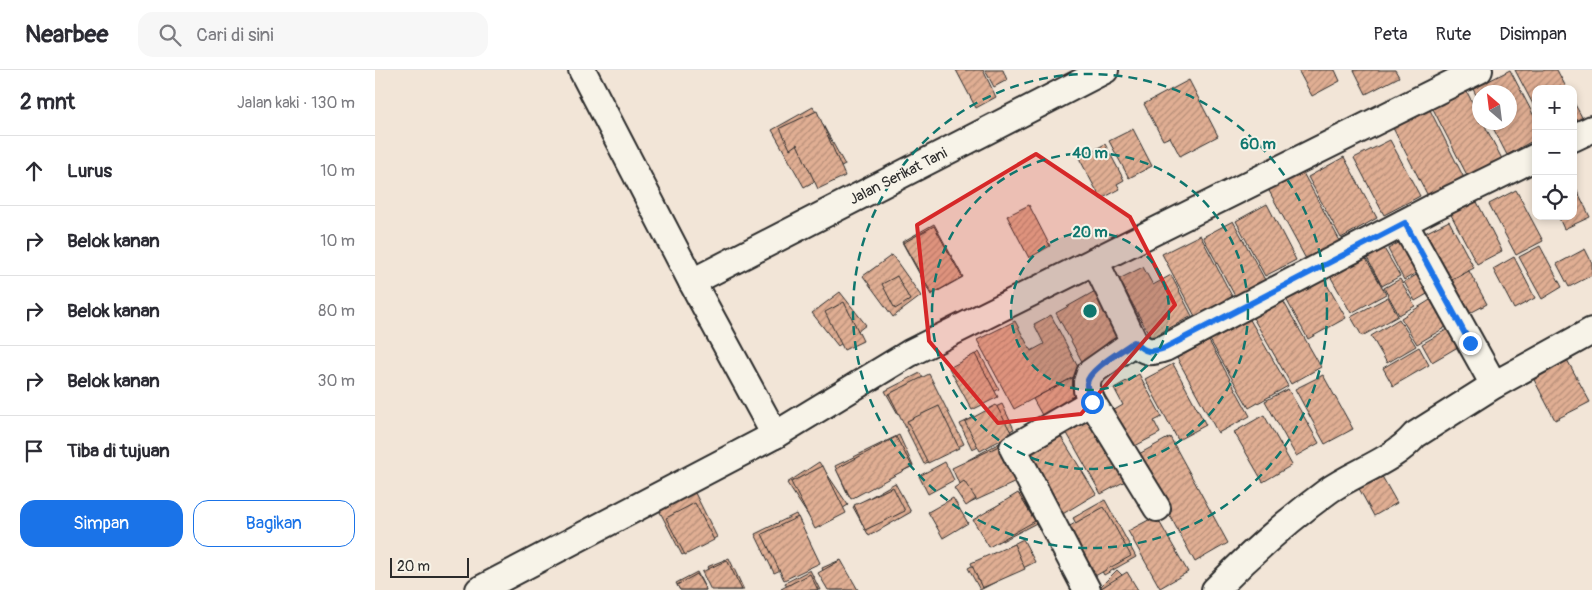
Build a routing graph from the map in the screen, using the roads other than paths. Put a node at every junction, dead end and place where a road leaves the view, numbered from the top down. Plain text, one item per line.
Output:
1 (582, 70) edge
2 (1105, 70) edge
3 (1479, 70) edge
4 (1592, 129) edge
5 (1577, 136) edge
6 (1532, 159) edge
7 (1405, 223) junction
8 (1095, 261) junction
9 (692, 282) junction
10 (1592, 331) edge
11 (1134, 342) junction
12 (1494, 385) junction
13 (1092, 402) junction
14 (772, 429) junction
15 (1157, 508) dead end
16 (479, 590) edge
17 (1087, 590) edge
18 (1215, 590) edge

1 - 9 street
2 - 9 street, Jalan Serikat Tani
3 - 8 street
4 - 5 street
6 - 7 street
7 - 11 street
7 - 12 street
8 - 11 street
8 - 14 street
9 - 14 street
10 - 12 street
11 - 13 street
12 - 18 street
13 - 15 street
13 - 17 street
14 - 16 street

